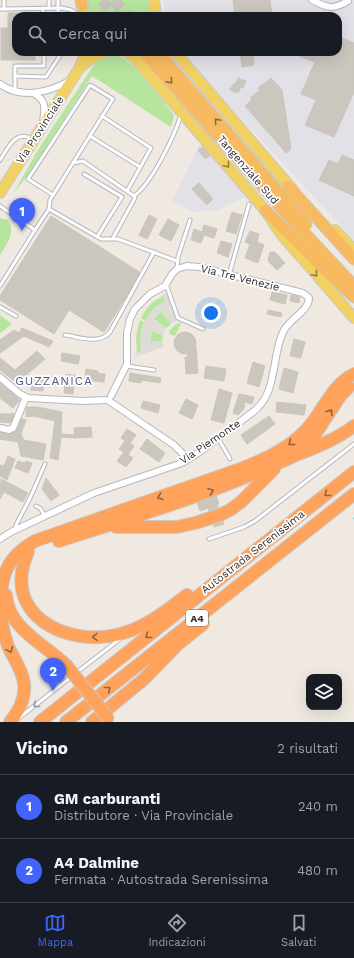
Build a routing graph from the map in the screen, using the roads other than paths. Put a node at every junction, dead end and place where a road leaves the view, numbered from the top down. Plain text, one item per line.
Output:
1 (4, 0) edge
2 (49, 0) edge
3 (58, 0) edge
4 (154, 0) edge
5 (312, 0) edge
6 (82, 2) edge
7 (350, 2) edge
8 (43, 8) junction
9 (49, 8) junction
10 (58, 8) junction
11 (2, 9) edge
12 (43, 12) edge
13 (58, 12) edge
14 (74, 12) edge
15 (81, 12) edge
16 (156, 12) edge
17 (44, 56) edge
18 (59, 56) edge
19 (84, 56) edge
20 (96, 56) edge
21 (133, 56) edge
22 (148, 56) edge
23 (161, 56) edge
24 (178, 56) edge
25 (80, 67) junction
26 (15, 76) junction
27 (74, 78) junction
28 (0, 84) edge
29 (14, 92) junction
30 (33, 92) junction
31 (181, 113) junction
32 (102, 116) junction
33 (43, 126) junction
34 (90, 136) junction
35 (34, 140) junction
36 (0, 160) edge
37 (73, 163) junction
38 (140, 167) junction
39 (84, 174) dead end
40 (288, 186) junction
41 (1, 190) edge
42 (127, 191) junction
43 (53, 195) junction
44 (134, 196) junction
45 (249, 204) dead end
46 (0, 206) edge
47 (49, 209) junction
48 (265, 210) junction
49 (190, 220) dead end
50 (35, 230) junction
51 (97, 237) junction
52 (113, 238) junction
53 (354, 250) edge
54 (154, 252) junction
55 (354, 259) edge
56 (177, 261) junction
57 (178, 269) junction
58 (229, 275) junction
59 (354, 276) edge
60 (166, 284) junction
61 (0, 286) edge
62 (354, 286) edge
63 (354, 296) edge
64 (309, 298) joint
65 (0, 307) edge
66 (16, 316) dead end
67 (354, 318) edge
68 (203, 329) dead end
69 (65, 335) dead end
70 (126, 366) junction
71 (154, 370) dead end
72 (354, 374) edge
73 (0, 377) edge
74 (354, 384) edge
75 (26, 397) junction
76 (110, 399) junction
77 (354, 426) edge
78 (0, 428) edge
79 (218, 438) junction
80 (354, 444) edge
81 (230, 459) dead end
82 (185, 461) junction
83 (284, 461) junction
84 (45, 464) dead end
85 (354, 472) edge
86 (354, 494) edge
87 (36, 506) dead end
88 (328, 515) junction
89 (45, 516) junction
90 (299, 516) junction
91 (94, 530) junction
92 (15, 531) junction
93 (1, 538) edge
94 (209, 539) dead end
95 (28, 552) junction
96 (9, 569) junction
97 (134, 630) junction
98 (109, 720) edge
99 (10, 722) edge
100 (14, 722) edge
101 (40, 722) edge
102 (66, 722) edge
103 (92, 722) edge

1 - 11 lane
2 - 9 lane
3 - 10 lane
4 - 16 main road
5 - 7 street
6 - 15 main road
8 - 9 lane
8 - 11 lane
8 - 12 lane
9 - 10 lane
10 - 13 lane
10 - 14 lane
17 - 26 lane
18 - 26 lane
19 - 25 main road, Via Provinciale
20 - 25 main road
21 - 31 main road
22 -> 62 highway, Tangenziale Sud
59 -> 23 highway, Tangenziale Sud
24 - 40 main road
25 - 27 main road, Via Provinciale
26 - 29 lane
27 - 30 street
27 - 33 main road, Via Provinciale
28 - 29 street
29 - 30 street
30 - 33 street
31 - 44 lane
31 -> 48 main road
32 - 34 lane
32 - 38 lane
32 - 43 lane
33 - 35 main road, Via Provinciale
34 - 37 lane
34 - 38 lane
35 - 36 lane
35 - 41 main road, Via Provinciale
37 - 42 lane
37 - 43 lane
38 - 42 lane
39 - 51 lane
40 - 53 main road
40 - 55 highway
42 - 44 lane
43 - 47 lane
44 - 52 lane
45 - 58 lane
46 - 50 lane
47 - 50 lane
47 - 51 lane
48 - 63 highway
48 -> 67 main road
49 - 56 lane
50 - 61 lane
51 - 52 lane
52 - 54 lane
54 - 56 lane
54 - 69 lane
56 - 57 lane
57 - 58 street, Via Tre Venezie
57 - 60 street
58 - 64 street, Via Tre Venezie
60 - 68 lane
60 - 70 street
64 - 79 street, Via Piemonte
65 - 66 lane
70 - 71 lane
70 - 76 street
72 -> 96 highway
73 - 75 street
83 -> 74 highway
75 - 76 street
75 - 78 street
76 - 82 street
77 - 83 highway
79 - 81 lane
79 - 82 street, Via Piemonte
80 - 94 lane
82 - 89 street, Via Piemonte
91 -> 83 highway
83 - 91 highway
84 - 92 lane
85 -> 90 highway, Autostrada Serenissima / A4
86 - 88 highway, Autostrada Serenissima / A4
87 - 89 lane
102 -> 88 highway, Autostrada Serenissima / A4
88 - 103 highway
89 - 92 street, Via Piemonte
90 - 97 highway
90 -> 101 highway, Autostrada Serenissima / A4
91 - 95 highway
92 - 93 street, Via Piemonte
95 - 96 highway
97 -> 95 highway
96 - 98 highway, bridge
96 -> 99 highway
97 -> 100 lane

